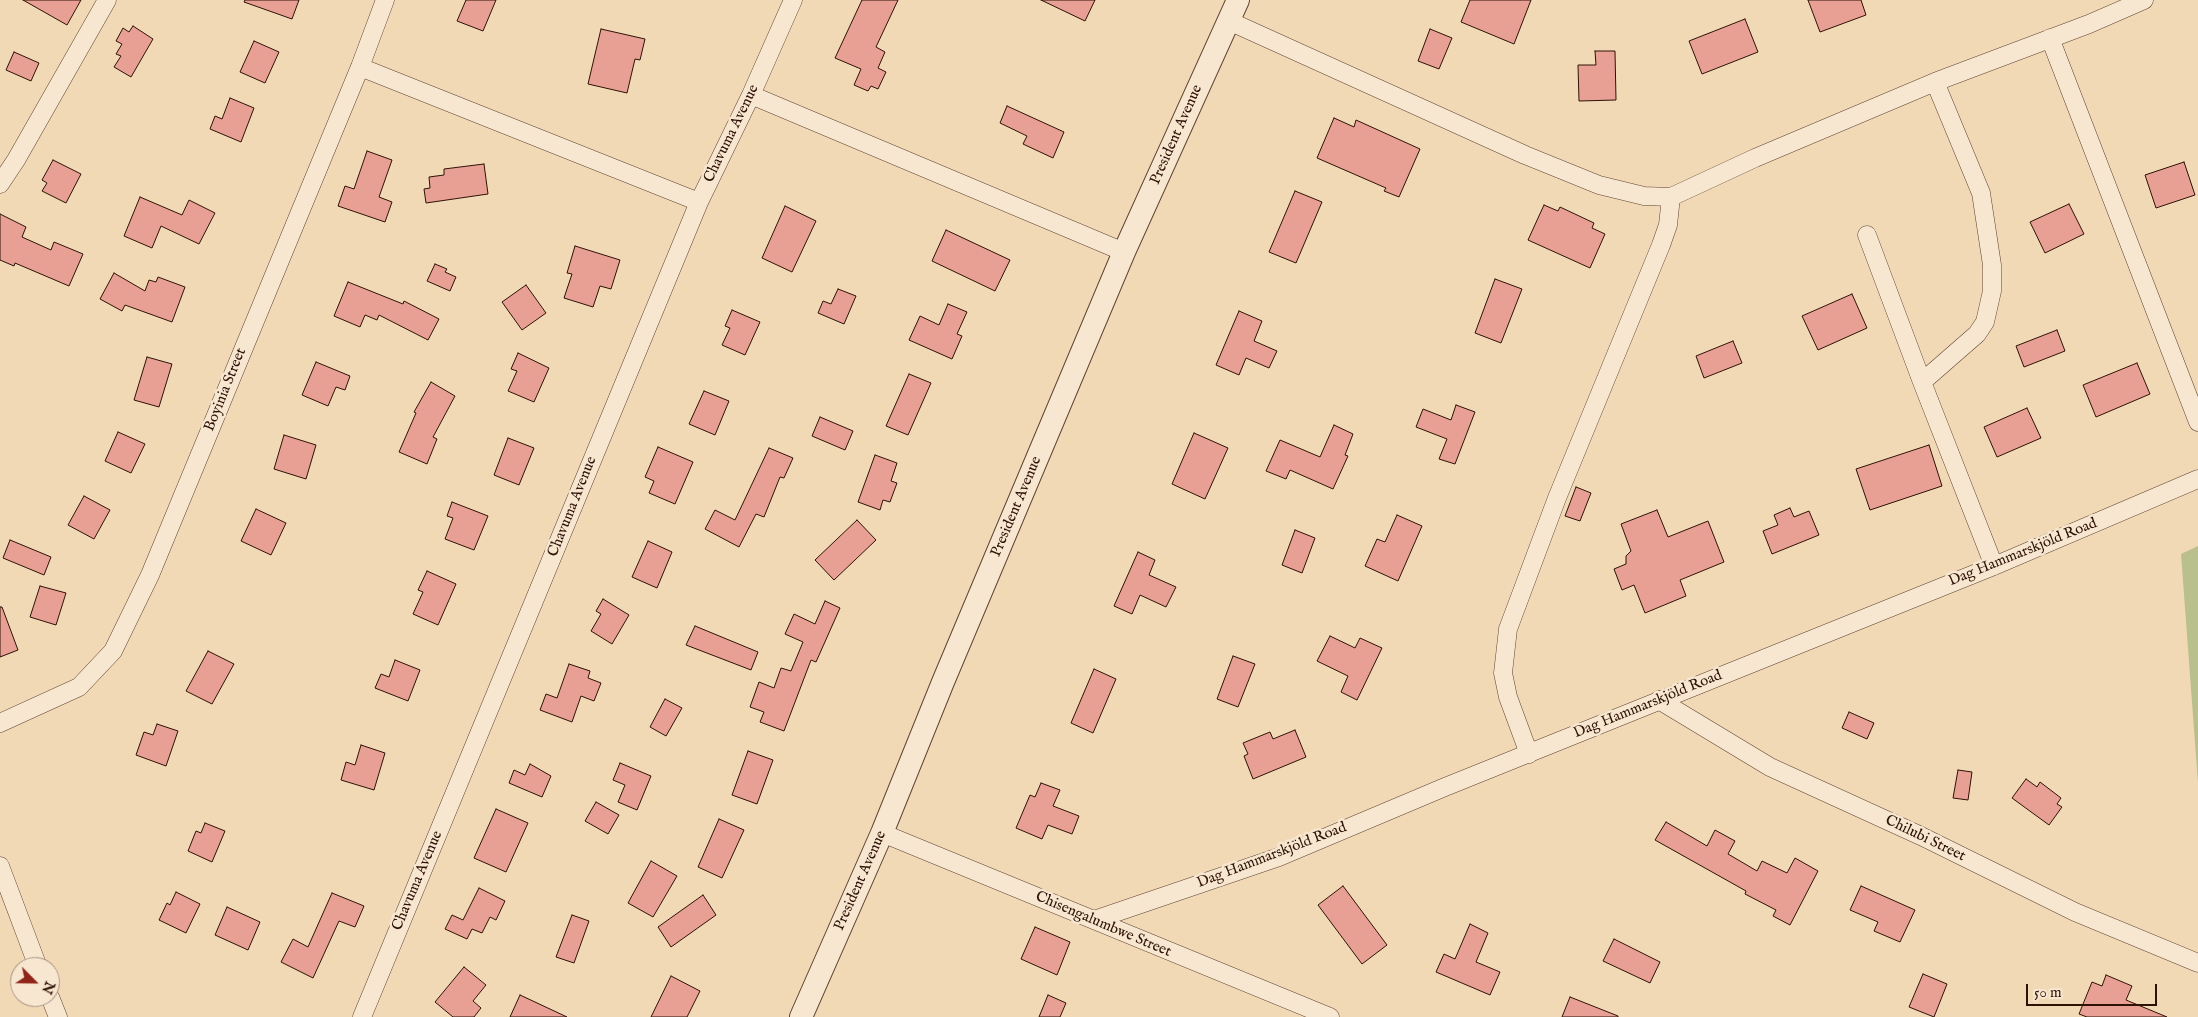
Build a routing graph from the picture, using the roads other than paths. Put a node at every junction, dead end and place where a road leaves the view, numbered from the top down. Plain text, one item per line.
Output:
1 (107, 0) edge
2 (385, 0) edge
3 (793, 0) edge
4 (1238, 0) edge
5 (2144, 0) edge
6 (1229, 21) junction
7 (2050, 38) junction
8 (360, 67) junction
9 (1935, 82) junction
10 (751, 95) junction
11 (0, 184) edge
12 (1671, 197) junction
13 (699, 202) junction
14 (1867, 235) dead end
15 (1124, 252) junction
16 (1922, 382) junction
17 (2198, 422) edge
18 (2198, 479) edge
19 (1994, 566) junction
20 (1659, 700) junction
21 (0, 723) edge
22 (1529, 754) junction
23 (882, 833) junction
24 (0, 866) edge
25 (1094, 920) junction
26 (34, 957) edge
27 (2198, 963) edge
28 (362, 1017) edge
29 (801, 1017) edge
30 (1324, 1017) edge
31 (1330, 1017) edge

1 - 11 street
2 - 8 street, Boyinia Street
3 - 10 street, Chavuma Avenue
4 - 6 street, President Avenue
5 - 7 street
6 - 12 street
6 - 15 street, President Avenue
7 - 9 street
7 - 17 street
8 - 13 street
8 - 21 street, Boyinia Street
9 - 12 street
9 - 16 street
10 - 13 street, Chavuma Avenue
10 - 15 street
12 - 22 street
13 - 28 street, Chavuma Avenue
14 - 16 street
15 - 23 street, President Avenue
16 - 19 street
18 - 19 street, Dag Hammarskjöld Road
19 - 20 street, Dag Hammarskjöld Road
20 - 22 street, Dag Hammarskjöld Road
20 - 27 street, Chilubi Street
22 - 25 street, Dag Hammarskjöld Road
23 - 25 street
23 - 29 street, President Avenue
23 - 30 street, Chisengalumbwe Street
24 - 26 street
25 - 31 street

